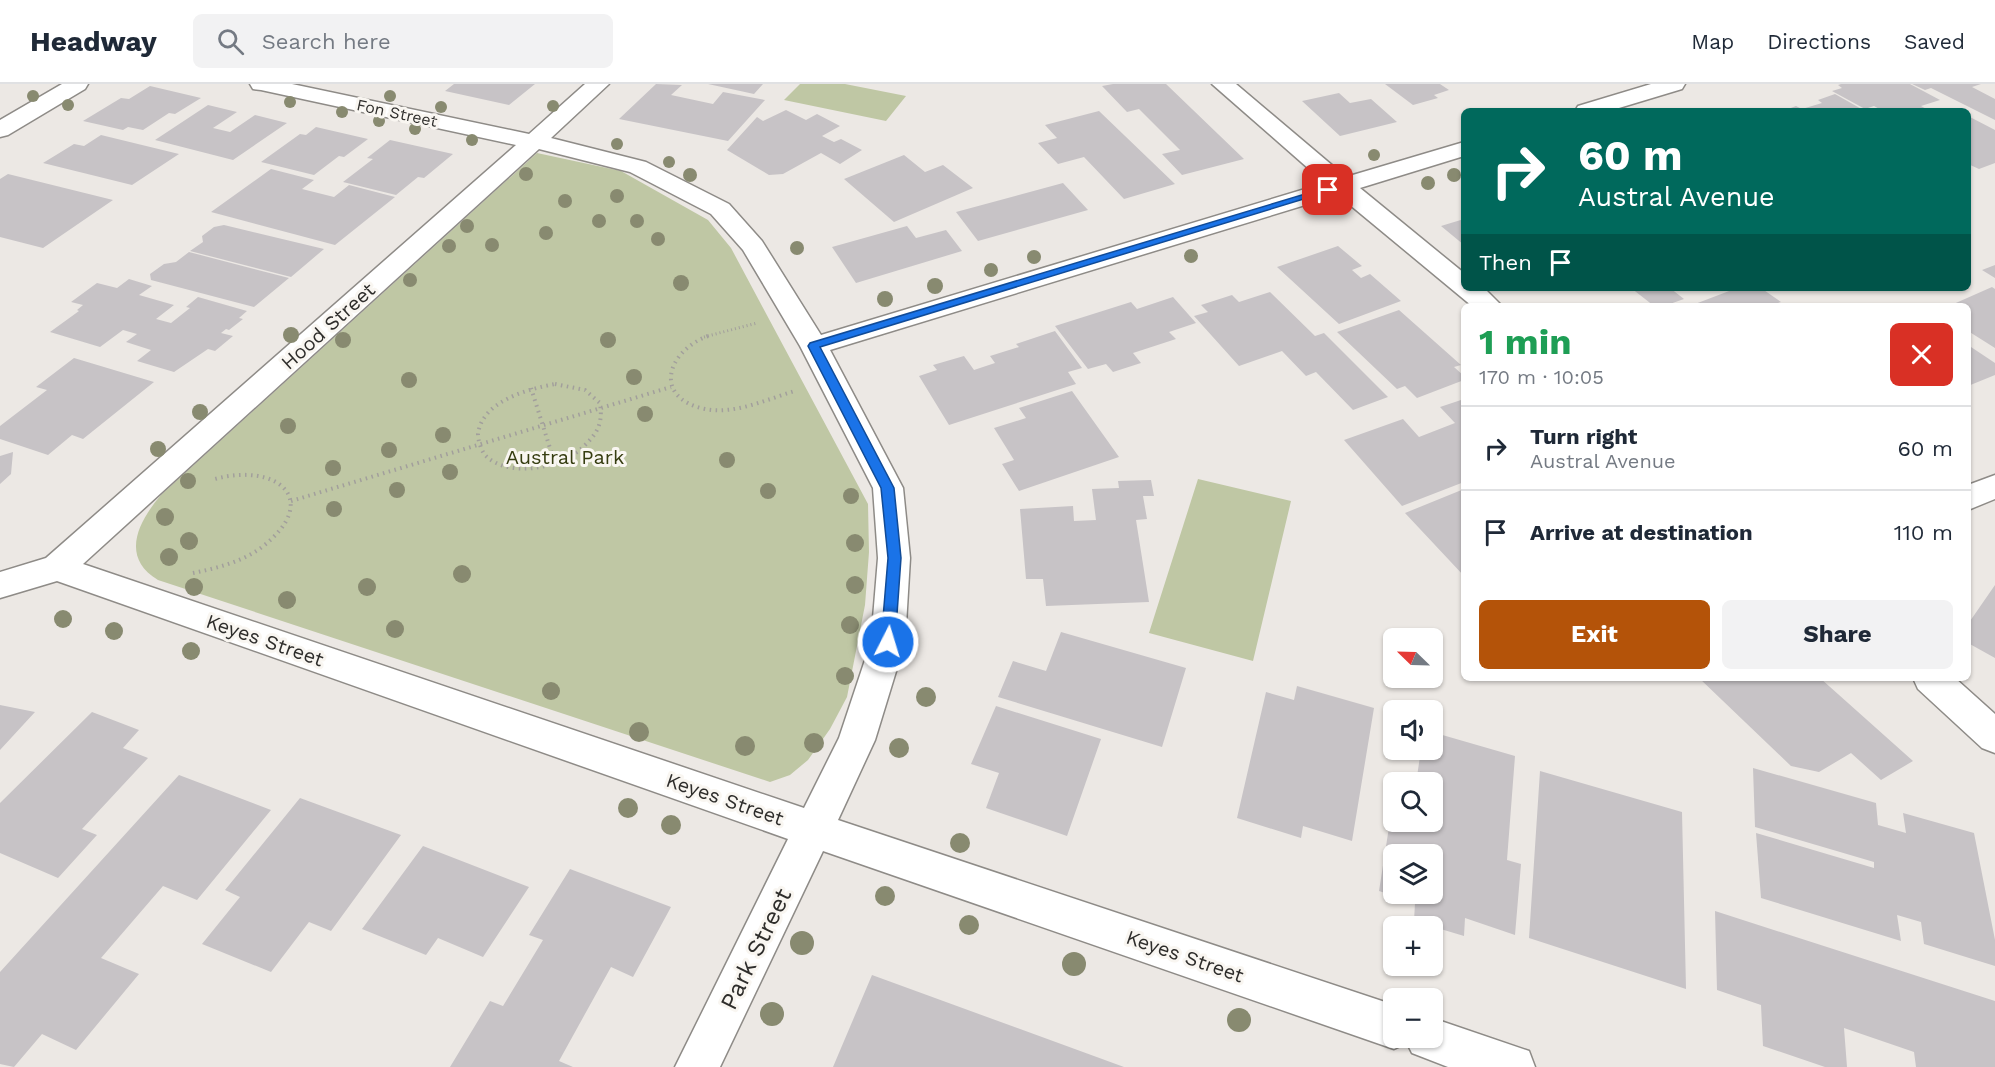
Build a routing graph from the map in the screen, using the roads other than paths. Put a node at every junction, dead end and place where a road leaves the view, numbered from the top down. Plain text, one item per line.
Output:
1 (77, 84) edge
2 (261, 84) edge
3 (598, 84) edge
4 (1223, 84) edge
5 (1674, 84) edge
6 (1596, 108) edge
7 (0, 130) edge
8 (534, 142) junction
9 (1461, 150) edge
10 (1342, 186) junction
11 (1461, 283) edge
12 (1471, 291) edge
13 (1485, 303) edge
14 (814, 346) junction
15 (1995, 486) edge
16 (1971, 497) edge
17 (57, 568) junction
18 (0, 585) edge
19 (1934, 681) edge
20 (1995, 737) edge
21 (814, 830) junction
22 (1383, 1023) edge
23 (1443, 1043) edge
24 (697, 1067) edge
25 (1513, 1067) edge

1 - 7 street
2 - 8 street, Fon Street
3 - 8 street, Hood Street
4 - 10 street
5 - 6 street
8 - 14 street, Fon Street
8 - 17 street, Hood Street
9 - 10 street
10 - 11 street
10 - 14 street
12 - 13 street
14 - 21 street, Park Street
15 - 16 street
17 - 18 street
17 - 21 street, Keyes Street
19 - 20 street
21 - 22 street, Keyes Street
21 - 24 street, Park Street
23 - 25 street

